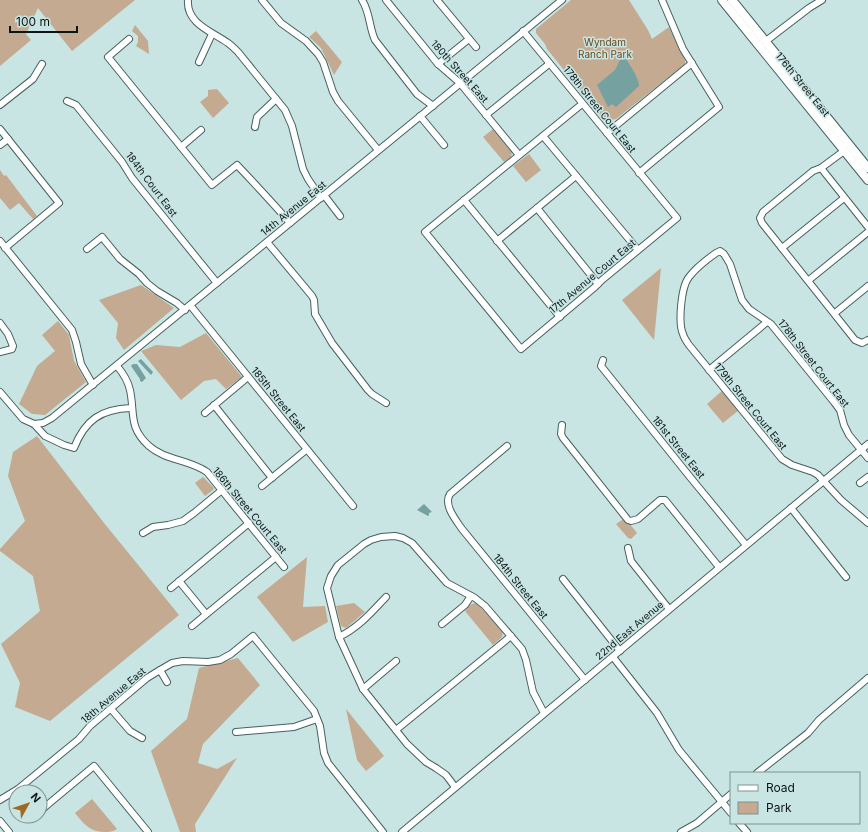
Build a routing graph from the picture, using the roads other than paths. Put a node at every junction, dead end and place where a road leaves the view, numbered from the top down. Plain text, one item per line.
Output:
1 (188, 0) edge
2 (262, 0) edge
3 (362, 0) edge
4 (386, 0) edge
5 (437, 0) edge
6 (562, 0) edge
7 (662, 0) edge
8 (722, 0) edge
9 (732, 0) edge
10 (822, 0) edge
11 (745, 22) junction
12 (523, 31) junction
13 (212, 34) junction
14 (469, 39) junction
15 (129, 40) dead end
16 (766, 41) junction
17 (476, 47) dead end
18 (199, 62) dead end
19 (692, 63) junction
20 (42, 64) dead end
21 (438, 64) junction
22 (549, 64) junction
23 (460, 83) junction
24 (276, 99) junction
25 (67, 101) dead end
26 (582, 104) junction
27 (0, 106) edge
28 (432, 106) junction
29 (812, 112) junction
30 (486, 115) junction
31 (420, 116) junction
32 (255, 128) dead end
33 (0, 129) edge
34 (201, 130) dead end
35 (607, 133) junction
36 (543, 136) junction
37 (842, 136) junction
38 (8, 139) junction
39 (0, 145) edge
40 (444, 145) dead end
41 (181, 147) junction
42 (378, 150) junction
43 (844, 151) junction
44 (519, 155) junction
45 (821, 168) junction
46 (868, 168) edge
47 (868, 171) edge
48 (639, 173) junction
49 (576, 176) junction
50 (868, 180) edge
51 (322, 197) junction
52 (844, 198) junction
53 (464, 200) junction
54 (537, 208) junction
55 (340, 216) dead end
56 (677, 218) joint
57 (290, 223) junction
58 (868, 227) edge
59 (868, 232) edge
60 (0, 241) edge
61 (497, 241) junction
62 (267, 242) junction
63 (5, 248) junction
64 (782, 248) junction
65 (87, 249) dead end
66 (638, 250) junction
67 (809, 280) junction
68 (217, 283) junction
69 (598, 284) junction
70 (868, 286) edge
71 (190, 306) junction
72 (184, 310) junction
73 (835, 313) junction
74 (560, 317) junction
75 (0, 322) edge
76 (767, 322) junction
77 (683, 334) joint
78 (868, 340) edge
79 (0, 352) edge
80 (603, 360) dead end
81 (117, 366) junction
82 (709, 370) junction
83 (248, 377) junction
84 (93, 385) junction
85 (0, 392) edge
86 (386, 403) dead end
87 (214, 405) junction
88 (131, 408) junction
89 (204, 413) dead end
90 (34, 424) junction
91 (562, 425) dead end
92 (868, 444) edge
93 (507, 446) dead end
94 (861, 449) junction
95 (306, 450) junction
96 (868, 458) edge
97 (868, 477) edge
98 (272, 478) junction
99 (824, 481) junction
100 (860, 483) dead end
101 (262, 486) dead end
102 (222, 490) junction
103 (353, 506) dead end
104 (791, 508) junction
105 (868, 523) edge
106 (249, 524) junction
107 (143, 533) dead end
108 (746, 545) junction
109 (628, 548) dead end
110 (276, 557) junction
111 (284, 567) dead end
112 (720, 567) junction
113 (846, 577) dead end
114 (563, 579) dead end
115 (179, 581) junction
116 (171, 588) dead end
117 (471, 596) junction
118 (386, 597) dead end
119 (669, 609) junction
120 (206, 614) junction
121 (442, 624) dead end
122 (192, 626) dead end
123 (511, 636) junction
124 (339, 637) junction
125 (620, 651) junction
126 (613, 657) junction
127 (396, 661) dead end
128 (160, 670) junction
129 (868, 678) edge
130 (585, 680) junction
131 (167, 682) dead end
132 (362, 689) junction
133 (111, 709) junction
134 (544, 713) junction
135 (317, 719) junction
136 (396, 730) junction
137 (236, 732) dead end
138 (142, 738) dead end
139 (758, 772) edge
140 (455, 787) junction
141 (730, 795) edge
142 (0, 800) edge
143 (722, 802) junction
144 (48, 804) edge
145 (730, 812) edge
146 (0, 821) edge
147 (740, 824) edge
148 (9, 832) edge
149 (148, 832) edge
150 (383, 832) edge
151 (402, 832) edge
152 (681, 832) edge
153 (746, 832) edge

1 - 13 street
2 - 42 street
3 - 28 street
4 - 21 street, 180th Street East
5 - 14 street
6 - 12 street, 14th Avenue East
7 - 19 street
8 - 11 main road, 176th Street East
9 - 11 main road, 176th Street East
10 - 16 street
11 - 16 main road, 176th Street East
11 - 29 main road, 176th Street East
12 - 22 street, 178th Street Court East
12 - 23 street, 14th Avenue East
13 - 18 street
13 - 24 street
14 - 17 street
14 - 21 street
15 - 41 street
16 - 37 main road, 176th Street East
19 - 35 street
19 - 48 street
20 - 27 street
21 - 23 street, 180th Street East
22 - 26 street, 178th Street Court East
22 - 30 street
23 - 28 street, 14th Avenue East
23 - 30 street, 180th Street East
24 - 32 street
24 - 51 street
25 - 68 street, 184th Court East
26 - 35 street, 178th Street Court East
26 - 36 street
28 - 31 street, 14th Avenue East
29 - 37 main road
29 - 43 main road, 176th Street East
30 - 44 street, 180th Street East
31 - 40 street
31 - 42 street, 14th Avenue East
33 - 38 street
34 - 41 street
35 - 48 street, 178th Street Court East
36 - 44 street
36 - 49 street
37 - 46 main road, 176th Street East
38 - 39 street
38 - 63 street
41 - 57 street
42 - 51 street, 14th Avenue East
43 - 45 street
43 - 47 main road
43 - 50 main road, 176th Street East
44 - 53 street
45 - 52 street
45 - 64 street
48 - 56 street, 178th Street Court East
49 - 54 street
49 - 66 street
51 - 55 street
51 - 57 street, 14th Avenue East
52 - 58 street
52 - 64 street
53 - 61 street
53 - 74 street, 17th Avenue Court East
54 - 61 street
54 - 69 street
56 - 66 street, 17th Avenue Court East
57 - 62 street, 14th Avenue East
59 - 67 street
60 - 63 street
61 - 74 street
62 - 68 street, 14th Avenue East
62 - 86 street
63 - 84 street
64 - 67 street
65 - 72 street
66 - 69 street, 17th Avenue Court East
67 - 73 street
68 - 71 street, 14th Avenue East
69 - 74 street, 17th Avenue Court East
70 - 73 street
71 - 72 street, 14th Avenue East
71 - 83 street, 185th Street East
72 - 81 street, 14th Avenue East
73 - 78 street
75 - 79 street
76 - 77 street, 178th Street Court East
76 - 82 street
76 - 94 street, 178th Street Court East
77 - 82 street, 179th Street Court East
80 - 108 street, 181st Street East
81 - 84 street, 14th Avenue East
81 - 88 street, 186th Street Court East
82 - 99 street, 179th Street Court East
83 - 87 street
83 - 95 street, 185th Street East
84 - 90 street, 14th Avenue East
85 - 90 street
87 - 89 street
87 - 98 street
88 - 90 street
88 - 102 street, 186th Street Court East
91 - 112 street
92 - 94 street, 22nd East Avenue
93 - 130 street, 184th Street East
94 - 96 street, 178th Street Court East
94 - 99 street, 22nd East Avenue
95 - 98 street
95 - 103 street, 185th Street East
97 - 100 street
98 - 101 street
99 - 104 street, 22nd East Avenue
99 - 105 street, 179th Street Court East
102 - 106 street, 186th Street Court East
102 - 107 street
104 - 108 street, 22nd East Avenue
104 - 113 street
106 - 110 street, 186th Street Court East
106 - 115 street
108 - 112 street, 22nd East Avenue
109 - 119 street
110 - 111 street, 186th Street Court East
110 - 120 street
112 - 119 street, 22nd East Avenue
114 - 125 street
115 - 116 street
115 - 120 street
117 - 121 street
117 - 123 street
117 - 124 street
118 - 124 street
119 - 125 street, 22nd East Avenue
120 - 122 street
123 - 134 street
123 - 136 street
124 - 132 street
125 - 126 street, 22nd East Avenue
126 - 130 street, 22nd East Avenue
126 - 143 street
127 - 132 street
128 - 131 street
128 - 133 street, 18th Avenue East
128 - 135 street, 18th Avenue East
129 - 139 street
130 - 134 street, 22nd East Avenue
132 - 136 street
133 - 138 street
133 - 142 street, 18th Avenue East
134 - 140 street, 22nd East Avenue
135 - 137 street
135 - 150 street
136 - 140 street
140 - 151 street, 22nd East Avenue
141 - 143 street
143 - 145 street
143 - 152 street
144 - 149 street
146 - 148 street
147 - 153 street

